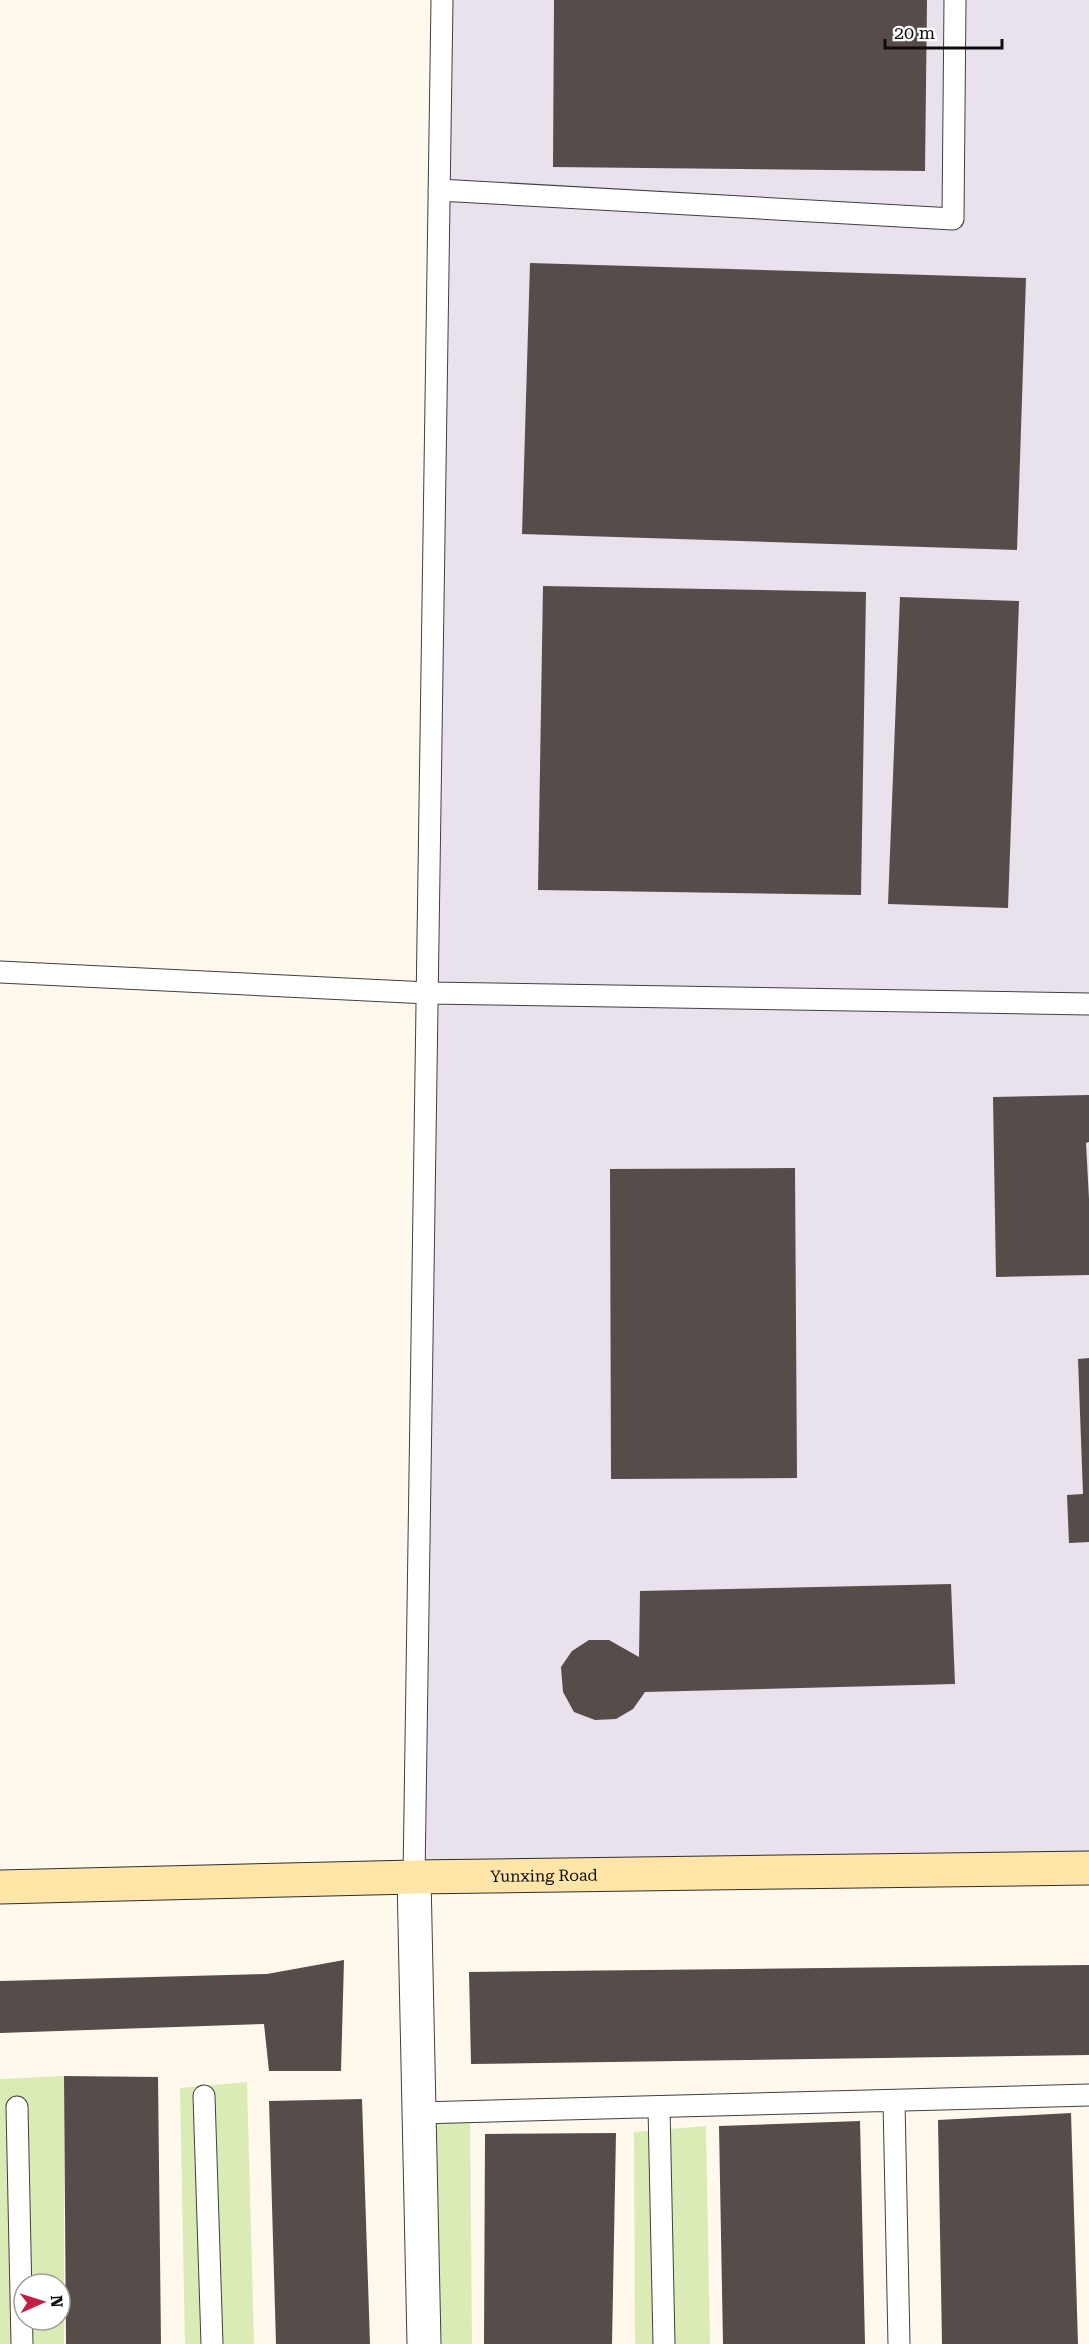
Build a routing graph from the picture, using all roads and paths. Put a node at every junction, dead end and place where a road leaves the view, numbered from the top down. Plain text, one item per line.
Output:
1 (442, 0) edge
2 (955, 0) edge
3 (439, 190) junction
4 (0, 972) edge
5 (428, 993) junction
6 (1089, 1004) edge
7 (1089, 1868) edge
8 (414, 1877) junction
9 (0, 1887) edge
10 (1089, 2095) edge
11 (204, 2096) dead end
12 (894, 2101) junction
13 (17, 2107) dead end
14 (659, 2107) junction
15 (419, 2113) junction
16 (22, 2344) edge
17 (212, 2344) edge
18 (424, 2344) edge
19 (664, 2344) edge
20 (899, 2344) edge

1 - 3 lane
2 - 3 lane
3 - 5 lane
4 - 5 lane
5 - 6 lane
5 - 8 lane
7 - 8 main road, Yunxing Road
8 - 9 main road, Yunxing Road
8 - 15 street
10 - 12 lane
11 - 17 lane
12 - 14 lane
12 - 20 lane
13 - 16 lane
14 - 15 lane
14 - 19 lane
15 - 18 street

